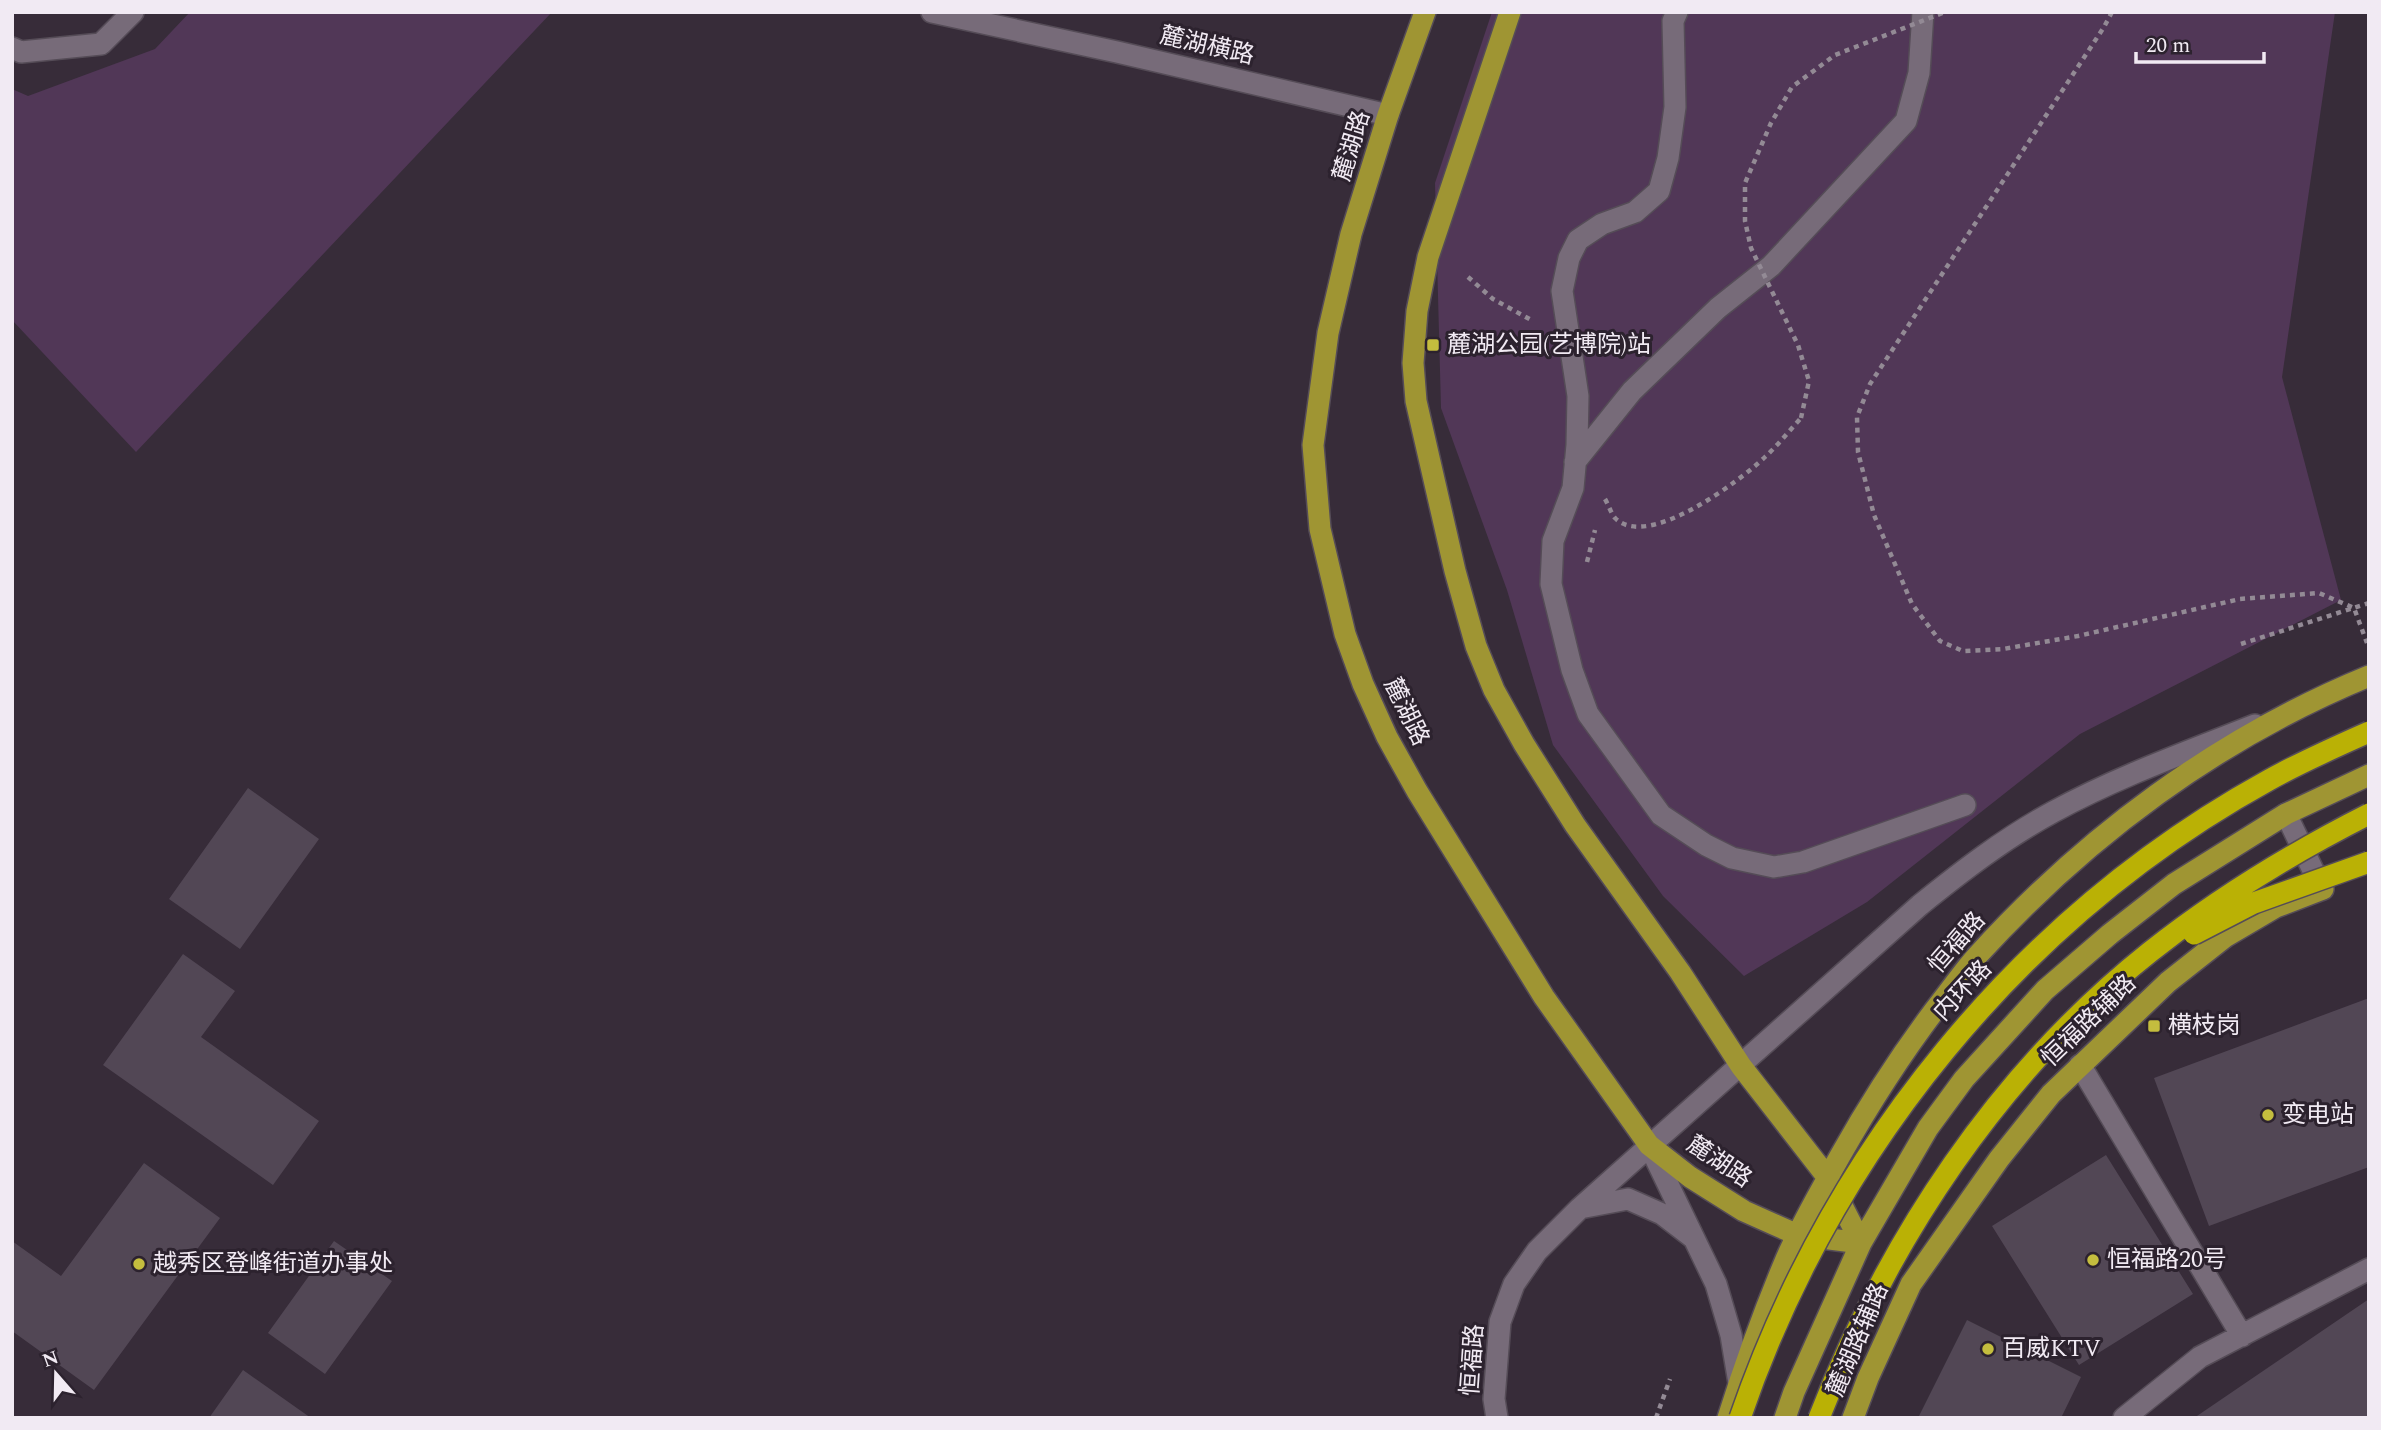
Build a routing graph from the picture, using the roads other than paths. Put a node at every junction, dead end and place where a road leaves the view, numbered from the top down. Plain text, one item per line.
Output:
1 (133, 12) edge
2 (932, 12) edge
3 (1425, 12) edge
4 (1510, 12) edge
5 (1677, 12) edge
6 (1923, 12) edge
7 (12, 48) edge
8 (1388, 115) junction
9 (1575, 462) junction
10 (2369, 676) edge
11 (2287, 712) junction
12 (2369, 732) edge
13 (2369, 775) edge
14 (1965, 804) dead end
15 (2286, 814) junction
16 (2369, 814) edge
17 (2369, 862) edge
18 (2369, 873) edge
19 (2322, 889) junction
20 (2107, 990) junction
21 (2080, 1065) junction
22 (1741, 1066) junction
23 (1649, 1145) junction
24 (1828, 1178) junction
25 (1580, 1208) junction
26 (1798, 1235) junction
27 (1696, 1240) junction
28 (1861, 1242) junction
29 (2369, 1269) edge
30 (1911, 1284) joint
31 (2242, 1336) junction
32 (1739, 1383) junction
33 (1497, 1418) edge
34 (1728, 1418) edge
35 (1740, 1418) edge
36 (1785, 1418) edge
37 (1819, 1418) edge
38 (1853, 1418) edge
39 (2124, 1418) edge

1 - 7 street
2 - 8 street, 麓湖横路
3 - 8 main road, 麓湖路
4 - 22 main road
5 - 9 street
6 - 9 street
8 - 23 main road, 麓湖路
9 - 14 street
10 - 11 main road, 恒福路
11 - 22 street, 恒福路
11 - 24 main road, 恒福路
12 - 35 highway, 内环路, bridge
13 - 15 main road
15 - 19 street
15 - 28 main road
16 - 20 highway, bridge
17 - 20 highway, bridge
18 - 19 main road, 恒福路辅路
19 - 21 main road, 恒福路辅路
20 - 37 highway, bridge
21 - 30 main road, 恒福路辅路
21 - 31 street
22 - 23 street, 恒福路
22 - 24 main road
23 - 25 street, 恒福路
23 - 26 main road, 麓湖路
23 - 27 street
24 - 26 main road, 恒福路
24 - 28 main road
25 - 27 street
25 - 33 street, 恒福路
26 - 28 main road, 麓湖路
26 - 32 main road, 恒福路
27 - 32 street
28 - 36 main road
29 - 31 street
30 - 38 main road, 麓湖路辅路
31 - 39 street
32 - 34 main road

